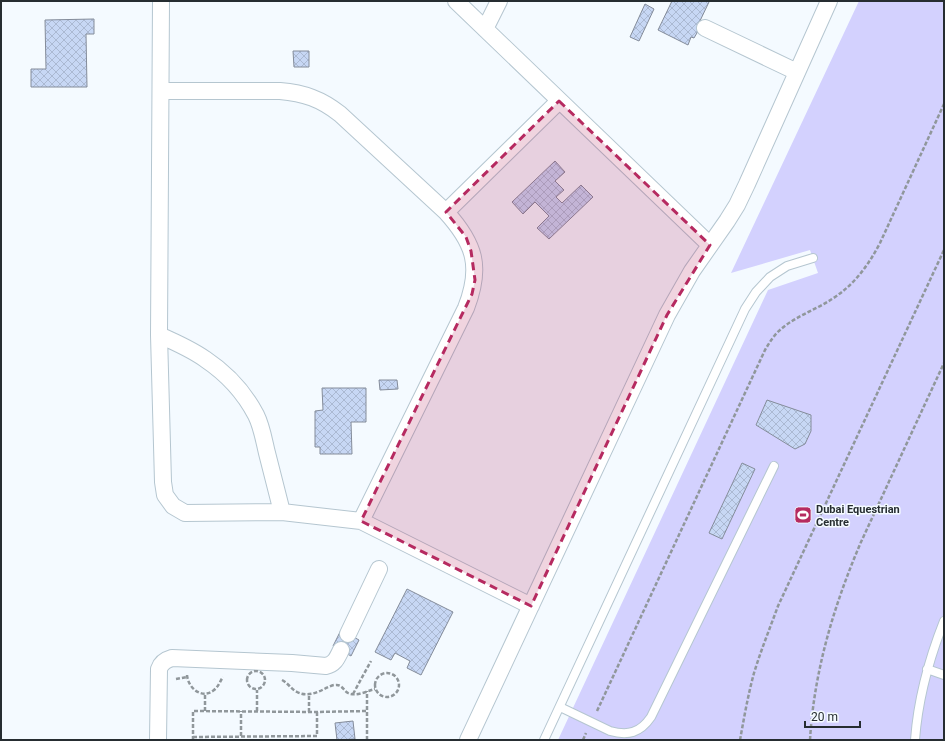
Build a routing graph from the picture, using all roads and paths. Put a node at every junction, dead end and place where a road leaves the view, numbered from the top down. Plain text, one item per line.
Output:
1 (161, 1) edge
2 (456, 1) edge
3 (499, 1) edge
4 (829, 1) edge
5 (705, 28) dead end
6 (484, 29) junction
7 (797, 72) junction
8 (161, 91) junction
9 (559, 101) junction
10 (944, 104) edge
11 (446, 212) junction
12 (710, 245) junction
13 (944, 250) edge
14 (813, 258) dead end
15 (159, 335) junction
16 (944, 363) edge
17 (774, 466) dead end
18 (282, 512) junction
19 (362, 522) junction
20 (379, 569) dead end
21 (531, 606) junction
22 (944, 621) edge
23 (348, 634) dead end
24 (341, 650) dead end
25 (186, 658) junction
26 (371, 661) dead end
27 (927, 669) junction
28 (224, 675) dead end
29 (240, 675) dead end
30 (944, 675) edge
31 (248, 676) dead end
32 (279, 679) dead end
33 (375, 689) junction
34 (257, 690) dead end
35 (367, 692) junction
36 (205, 694) junction
37 (309, 694) junction
38 (353, 695) junction
39 (560, 707) junction
40 (205, 711) junction
41 (241, 711) junction
42 (257, 711) junction
43 (367, 711) junction
44 (308, 712) junction
45 (318, 712) junction
46 (591, 722) junction
47 (241, 736) junction
48 (625, 737) edge
49 (193, 738) edge
50 (158, 740) edge
51 (367, 740) edge
52 (468, 740) edge
53 (544, 740) edge
54 (583, 740) edge
55 (740, 740) edge
56 (810, 740) edge
57 (915, 740) edge

1 - 8 street
2 - 6 street
3 - 6 street
4 - 7 street
5 - 7 street
6 - 9 street
7 - 12 street
8 - 11 street
8 - 15 street
9 - 11 street
9 - 12 street
10 - 46 path
11 - 19 street
12 - 21 street
13 - 55 path
14 - 39 lane
15 - 18 street
15 - 18 street
16 - 56 path
17 - 48 lane
18 - 19 street
19 - 21 street
20 - 23 street
21 - 52 street
22 - 27 lane
24 - 25 street
25 - 36 path
25 - 50 street
26 - 38 path
27 - 30 lane
27 - 57 lane
28 - 36 path
29 - 31 path
32 - 37 path
33 - 33 path
33 - 35 path
34 - 42 path
35 - 38 path
35 - 43 path
36 - 40 path
37 - 38 path
37 - 44 path
39 - 46 lane
39 - 53 lane
40 - 41 path
40 - 49 path
41 - 42 path
41 - 47 path
42 - 44 path
43 - 45 path
43 - 51 path
44 - 45 path
45 - 47 path
46 - 48 lane
46 - 54 path
47 - 49 path

